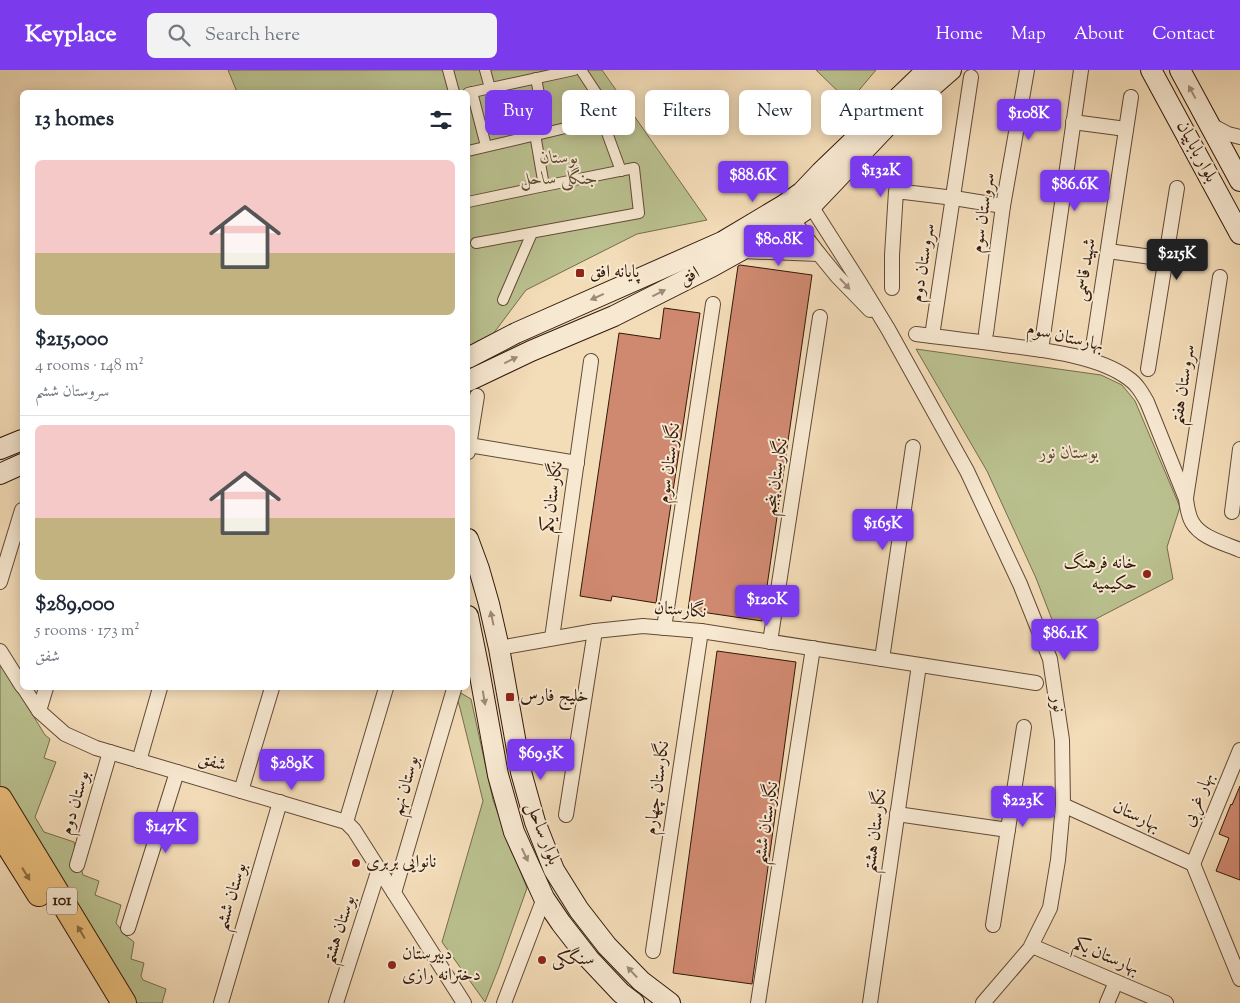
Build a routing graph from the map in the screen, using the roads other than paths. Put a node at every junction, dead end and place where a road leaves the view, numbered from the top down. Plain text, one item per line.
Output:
1 (448, 70) edge
2 (485, 70) edge
3 (574, 70) edge
4 (581, 70) edge
5 (927, 70) edge
6 (951, 70) edge
7 (1027, 70) edge
8 (1081, 70) edge
9 (1151, 70) edge
10 (1180, 70) edge
11 (971, 76) dead end
12 (536, 78) junction
13 (490, 88) junction
14 (453, 90) edge
15 (538, 90) edge
16 (594, 90) edge
17 (470, 93) edge
18 (1130, 97) dead end
19 (1073, 122) junction
20 (1209, 124) junction
21 (1126, 130) junction
22 (531, 135) edge
23 (535, 135) edge
24 (608, 135) edge
25 (1240, 137) edge
26 (486, 146) junction
27 (470, 150) edge
28 (621, 171) junction
29 (1240, 181) edge
30 (544, 186) junction
31 (1177, 188) dead end
32 (954, 198) junction
33 (807, 199) junction
34 (470, 202) edge
35 (1003, 206) junction
36 (788, 212) junction
37 (532, 232) junction
38 (1240, 234) edge
39 (476, 243) dead end
40 (740, 251) junction
41 (1108, 251) junction
42 (819, 254) junction
43 (1166, 259) junction
44 (1220, 277) dead end
45 (892, 288) dead end
46 (503, 300) dead end
47 (712, 304) dead end
48 (820, 317) dead end
49 (888, 329) junction
50 (986, 333) dead end
51 (916, 334) dead end
52 (932, 336) junction
53 (1041, 350) junction
54 (470, 357) edge
55 (591, 360) dead end
56 (1091, 360) junction
57 (1148, 370) dead end
58 (472, 388) edge
59 (470, 418) edge
60 (20, 441) edge
61 (913, 446) dead end
62 (0, 449) edge
63 (470, 449) edge
64 (1240, 449) edge
65 (577, 463) junction
66 (20, 465) edge
67 (0, 474) edge
68 (1186, 499) junction
69 (1232, 512) dead end
70 (20, 517) edge
71 (470, 544) edge
72 (1240, 550) edge
73 (0, 582) edge
74 (470, 626) edge
75 (664, 628) junction
76 (595, 631) junction
77 (701, 631) junction
78 (552, 638) junction
79 (770, 642) junction
80 (499, 648) junction
81 (813, 648) junction
82 (0, 651) edge
83 (882, 659) junction
84 (919, 665) junction
85 (20, 681) edge
86 (1036, 683) dead end
87 (26, 690) edge
88 (45, 690) edge
89 (159, 690) edge
90 (271, 690) edge
91 (385, 690) edge
92 (454, 690) edge
93 (39, 711) junction
94 (1024, 727) dead end
95 (110, 752) junction
96 (1239, 756) edge
97 (139, 761) junction
98 (177, 772) junction
99 (241, 791) junction
100 (0, 800) edge
101 (280, 802) junction
102 (1063, 804) junction
103 (897, 814) junction
104 (566, 815) dead end
105 (346, 822) junction
106 (1008, 830) junction
107 (0, 832) edge
108 (1194, 864) junction
109 (77, 865) dead end
110 (379, 869) junction
111 (554, 870) junction
112 (394, 893) junction
113 (544, 898) junction
114 (993, 924) dead end
115 (128, 928) dead end
116 (1032, 946) junction
117 (653, 951) dead end
118 (1240, 979) edge
119 (1116, 982) junction
120 (106, 1003) edge
121 (124, 1003) edge
122 (220, 1003) edge
123 (336, 1003) edge
124 (464, 1003) edge
125 (504, 1003) edge
126 (634, 1003) edge
127 (670, 1003) edge
128 (758, 1003) edge
129 (870, 1003) edge
130 (983, 1003) edge
131 (1107, 1003) edge
132 (1166, 1003) edge

1 - 14 street
2 - 13 street
3 - 12 street
4 - 16 street
5 - 33 main road, افق
6 - 33 main road, افق
7 - 35 street, سروستان سوم
8 - 19 street
9 - 38 main road, بلوار باباییان
20 -> 10 main road, بلوار باباییان
11 - 32 street, سروستان دوم
12 - 13 street
12 - 15 street
13 - 17 street
17 - 26 street
18 - 21 street, شهید قاسمی
19 - 21 street
19 - 53 street
20 - 25 street
20 - 29 main road, بلوار باباییان
21 - 41 street, شهید قاسمی
22 - 26 street
23 - 30 street
24 - 28 street
26 - 27 street
28 - 30 street
28 - 37 street
30 - 34 street
31 - 43 street
32 - 35 street
32 - 45 street
32 - 52 street, سروستان دوم
33 - 36 main road, افق
33 - 49 street
35 - 50 street, سروستان سوم
36 - 40 main road, افق
36 - 42 street
36 -> 54 main road, افق
37 - 39 street
37 - 46 street
40 - 42 street
58 -> 40 main road, افق
41 - 43 street
41 - 56 street, شهید قاسمی
42 -> 49 street
43 - 57 street
44 - 68 street, سروستان هفتم
47 - 75 street, نگارستان سوم
48 - 79 street, نگارستان پنجم
49 - 102 street, نور
51 - 52 street, بهارستان سوم
52 - 53 street, بهارستان سوم
53 - 56 street, بهارستان سوم
55 - 65 street, نگارستان یکم
56 - 68 street, بهارستان سوم
58 - 59 street
60 - 62 main road
61 - 83 street
63 - 65 street
64 - 69 street
65 - 78 street, نگارستان یکم
66 - 67 main road
68 - 72 street
70 - 73 street
80 -> 71 main road, بلوار ساحل
74 -> 113 main road, بلوار ساحل
75 - 76 street, نگارستان
75 - 77 street, نگارستان
76 - 78 street, نگارستان
76 - 104 street
77 - 79 street, نگارستان
77 - 117 street, نگارستان چهارم
78 - 80 street, نگارستان
79 - 81 street, نگارستان
80 - 111 main road, بلوار ساحل
81 - 83 street, نگارستان
81 - 128 street, نگارستان ششم
82 - 85 street, شفق
83 - 84 street, نگارستان
84 - 86 street, نگارستان
84 - 103 street, نگارستان هشتم
87 - 93 street, شفق
88 - 93 street
89 - 97 street
90 - 99 street
91 - 105 street
92 - 112 street, بوستان نهم
93 - 95 street, شفق
94 - 106 street
95 - 97 street, شفق
95 - 109 street, بوستان دوم
96 - 108 street, بهار غربی
97 - 98 street, شفق
98 - 99 street, شفق
98 - 115 street
99 - 101 street, شفق
121 -> 100 highway, 101
101 - 105 street, شفق
101 - 122 street, بوستان ششم
102 - 108 street, بهارستان
102 - 116 street, نور
103 - 106 street
103 - 129 street, نگارستان هشتم
105 - 110 street
106 - 114 street
107 -> 120 highway, 101
108 - 118 street
110 - 112 street
110 - 123 street, بوستان هشتم
111 - 113 main road
127 -> 111 main road, بلوار ساحل
112 - 124 street
113 - 125 street
113 - 126 main road, بلوار ساحل
116 - 119 street, بهارستان یکم
116 - 130 street, نور
119 - 131 street
119 - 132 street, بهارستان یکم

